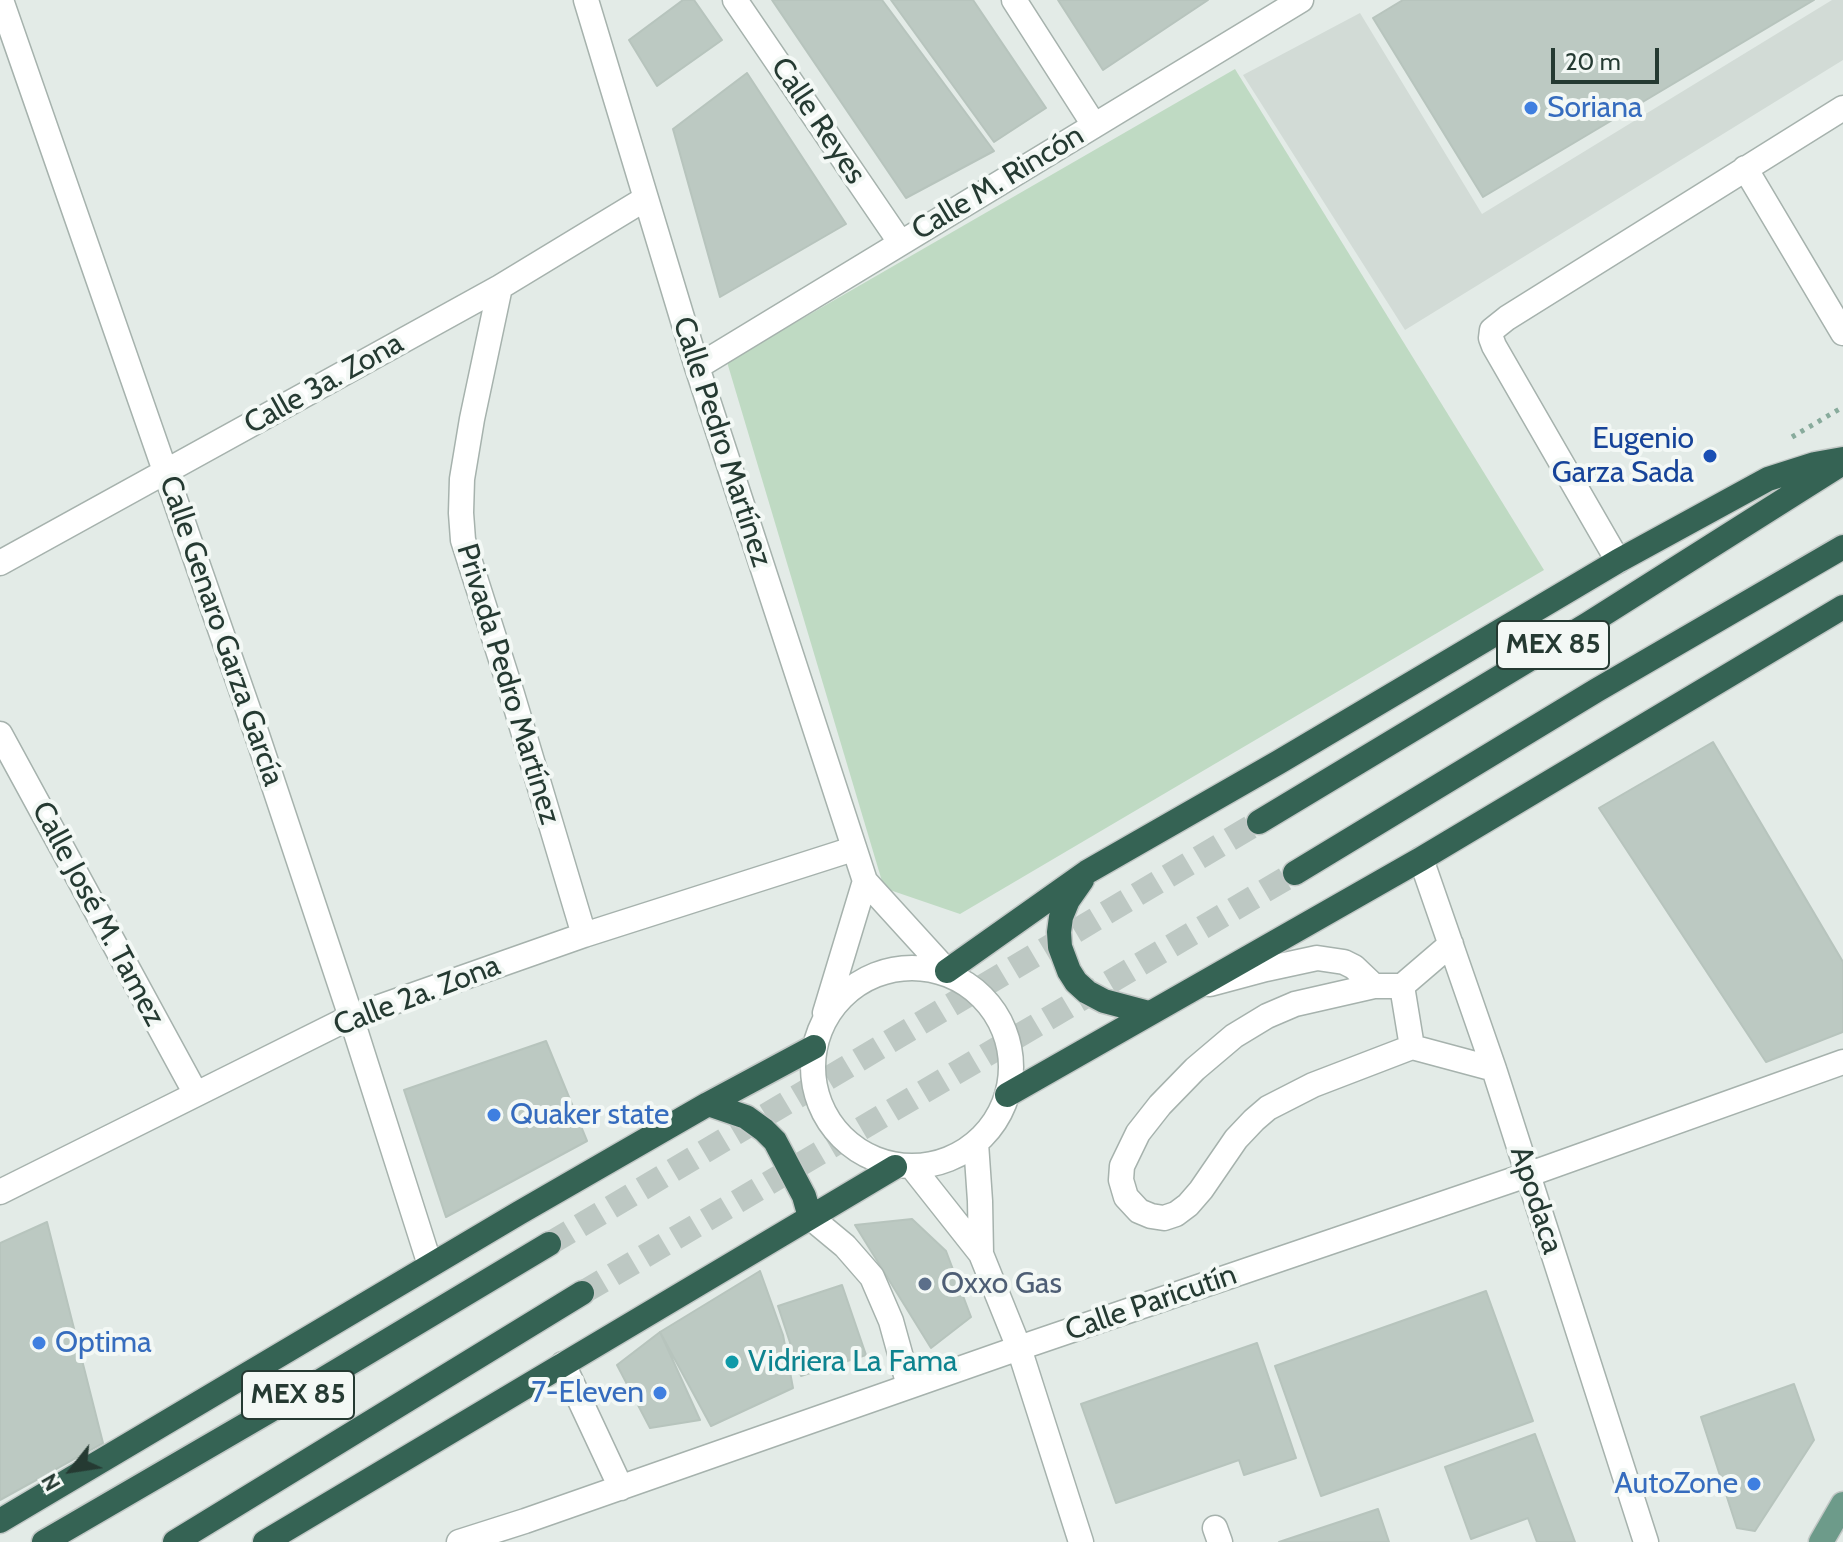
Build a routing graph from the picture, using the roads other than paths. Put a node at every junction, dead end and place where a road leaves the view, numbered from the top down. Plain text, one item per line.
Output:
1 (1, 0) edge
2 (586, 0) edge
3 (735, 0) edge
4 (1014, 0) edge
5 (1284, 4) edge
6 (1843, 108) edge
7 (1094, 125) junction
8 (1745, 168) junction
9 (645, 199) junction
10 (900, 242) junction
11 (500, 287) junction
12 (1843, 333) edge
13 (697, 367) junction
14 (1843, 461) edge
15 (166, 471) junction
16 (1843, 547) edge
17 (1618, 561) junction
18 (0, 563) edge
19 (1843, 607) edge
20 (0, 734) edge
21 (1259, 822) tunnel mouth
22 (853, 849) junction
23 (1421, 859) junction
24 (1087, 872) junction
25 (1295, 873) tunnel mouth
26 (865, 881) junction
27 (584, 935) junction
28 (1451, 944) junction
29 (947, 971) junction
30 (1374, 986) junction
31 (1402, 986) junction
32 (1193, 990) junction
33 (1149, 1013) junction
34 (351, 1017) junction
35 (817, 1037) junction
36 (1412, 1047) junction
37 (1843, 1062) edge
38 (1494, 1069) junction
39 (196, 1094) junction
40 (1007, 1095) junction
41 (708, 1104) junction
42 (976, 1143) junction
43 (904, 1168) junction
44 (1527, 1175) junction
45 (0, 1192) edge
46 (810, 1217) junction
47 (549, 1244) tunnel mouth
48 (981, 1254) junction
49 (430, 1265) junction
50 (582, 1293) tunnel mouth
51 (1019, 1348) junction
52 (563, 1364) junction
53 (909, 1386) junction
54 (621, 1488) junction
55 (1843, 1504) edge
56 (0, 1521) edge
57 (528, 1532) edge
58 (44, 1542) edge
59 (175, 1542) edge
60 (265, 1542) edge
61 (459, 1542) edge
62 (1081, 1542) edge
63 (1646, 1542) edge
64 (1821, 1542) edge

1 - 15 street, Calle Genaro Garza García
2 - 9 street, Calle Pedro Martínez
3 - 10 street, Calle Reyes
4 - 7 street
5 - 7 street, Calle M. Rincón
6 - 8 street
7 - 10 street, Calle M. Rincón
8 - 12 street
8 - 17 street
9 - 11 street, Calle 3a. Zona
9 - 13 street, Calle Pedro Martínez
10 - 13 street, Calle M. Rincón
11 - 15 street, Calle 3a. Zona
11 - 27 street, Privada Pedro Martínez
13 - 22 street, Calle Pedro Martínez
14 - 17 highway
14 - 21 highway, MEX 85
15 - 18 street, Calle 3a. Zona
15 - 34 street, Calle Genaro Garza García
16 - 25 highway, MEX 85
17 - 24 highway
19 - 23 highway
20 - 39 street, Calle José M. Tamez
22 - 26 street, Calle Pedro Martínez
22 - 27 street, Calle 2a. Zona
23 - 28 street, Apodaca
23 - 32 highway
24 - 29 highway
24 - 33 highway
26 - 29 street, Calle Pedro Martínez
26 - 35 street
27 - 34 street, Calle 2a. Zona
28 - 31 street
28 - 38 street, Apodaca
29 - 35 street
29 - 40 street
30 - 31 street
30 - 32 street
30 - 36 street
31 - 36 street
32 - 33 highway
33 - 40 highway
34 - 39 street, Calle 2a. Zona
34 - 49 street, Calle Genaro Garza García
35 - 41 highway
35 - 43 street
36 - 38 street
37 - 44 street, Calle Paricutín
38 - 44 street, Apodaca
39 - 45 street, Calle 2a. Zona
40 - 42 street
41 - 46 highway
41 - 49 highway
42 - 43 street
42 - 48 street
43 - 46 highway
43 - 48 street
44 - 51 street, Calle Paricutín
44 - 63 street, Apodaca
46 - 52 highway
46 - 53 street
47 - 58 highway, MEX 85
48 - 51 street
49 - 56 highway
50 - 59 highway, MEX 85
51 - 53 street, Calle Paricutín
51 - 62 street
52 - 54 street
52 - 60 highway
53 - 54 street, Calle Paricutín
54 - 57 street, Calle Paricutín
55 - 64 main road
57 - 61 street, Calle Paricutín

